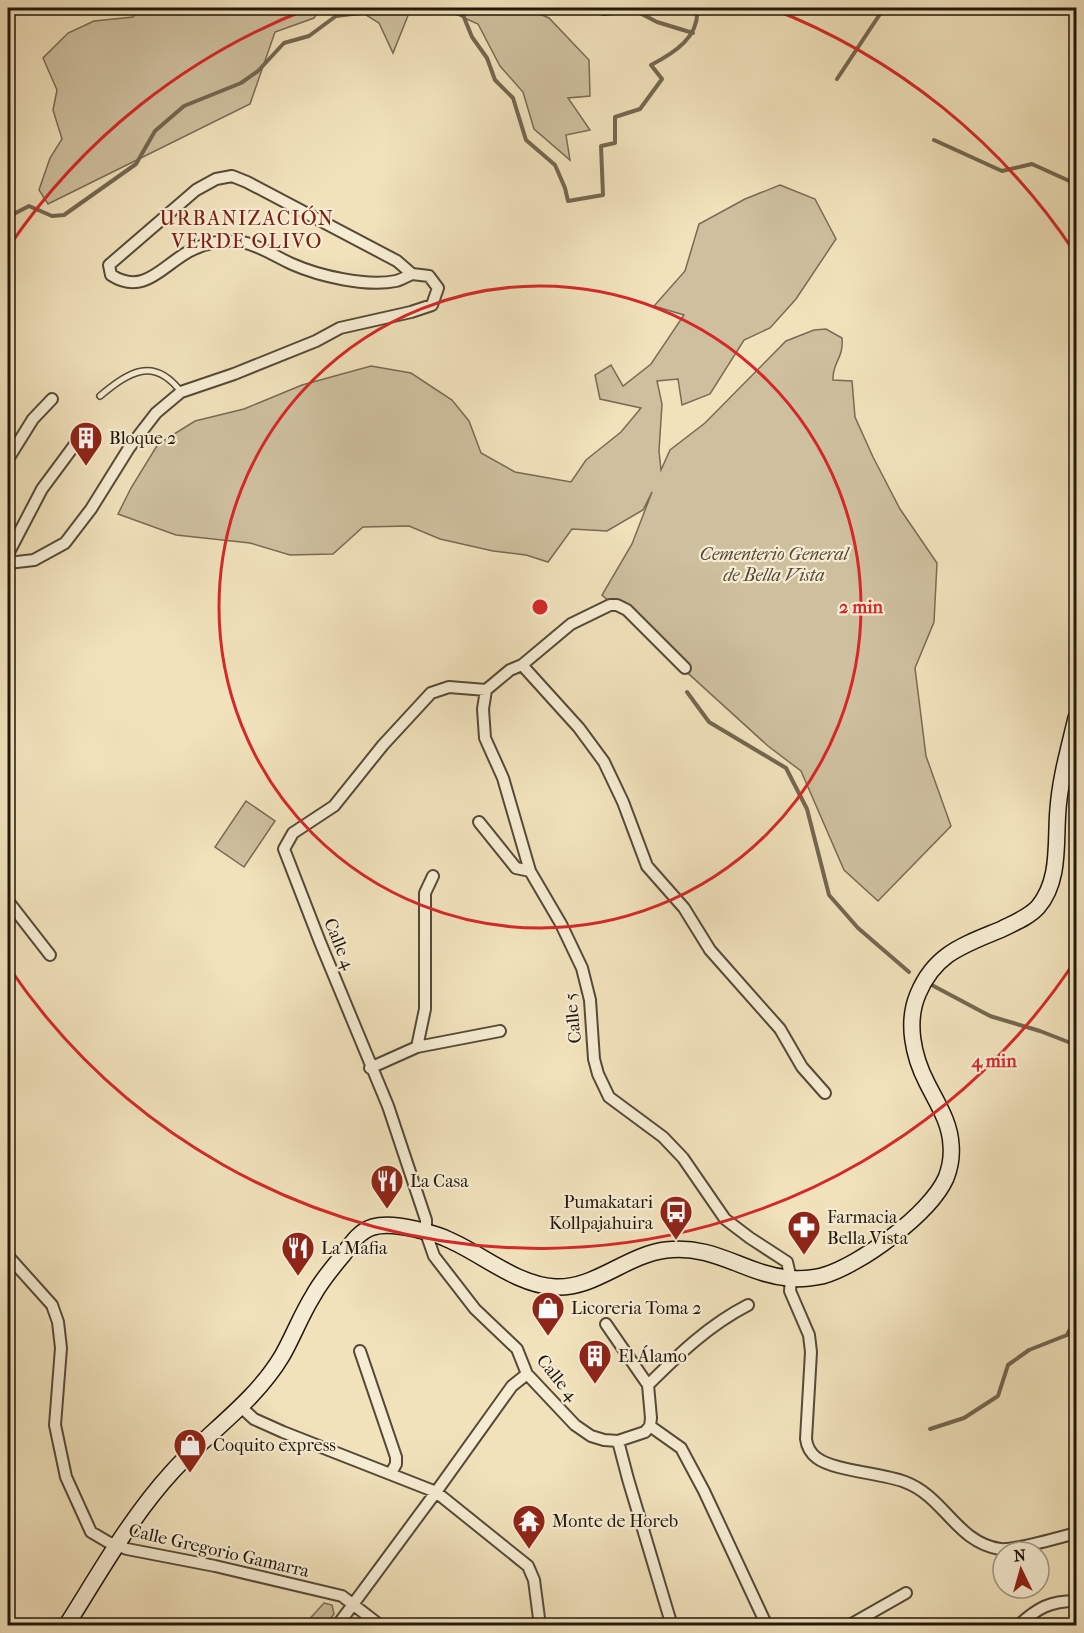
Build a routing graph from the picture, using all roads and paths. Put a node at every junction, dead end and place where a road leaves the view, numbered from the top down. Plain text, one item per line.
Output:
1 (412, 274) junction
2 (181, 392) junction
3 (100, 396) dead end
4 (52, 399) dead end
5 (82, 435) dead end
6 (8, 459) edge
7 (8, 554) edge
8 (8, 563) edge
9 (522, 665) junction
10 (685, 668) dead end
11 (486, 690) junction
12 (1077, 718) edge
13 (479, 822) dead end
14 (530, 871) junction
15 (433, 876) dead end
16 (8, 901) edge
17 (50, 955) dead end
18 (500, 1031) dead end
19 (417, 1047) junction
20 (370, 1068) junction
21 (825, 1093) dead end
22 (426, 1233) junction
23 (8, 1256) edge
24 (791, 1279) junction
25 (748, 1305) dead end
26 (606, 1324) dead end
27 (360, 1351) dead end
28 (527, 1374) junction
29 (648, 1385) junction
30 (241, 1407) junction
31 (650, 1426) junction
32 (618, 1441) junction
33 (391, 1473) junction
34 (436, 1492) junction
35 (1077, 1533) edge
36 (117, 1546) junction
37 (906, 1593) dead end
38 (1077, 1600) edge
39 (353, 1604) junction
40 (66, 1626) edge
41 (337, 1626) edge
42 (381, 1626) edge
43 (540, 1626) edge
44 (672, 1626) edge
45 (766, 1626) edge
46 (848, 1626) edge
47 (1018, 1626) edge

1 - 1 street
1 - 2 street
2 - 3 lane
2 - 8 street
4 - 6 street
5 - 7 street
9 - 10 street
9 - 11 street
9 - 21 street
11 - 14 street, Calle 5
11 - 20 street, Calle 4
12 - 24 main road
13 - 14 street
14 - 24 street, Calle 5
15 - 19 street
16 - 17 street
18 - 19 street
19 - 20 street
20 - 22 street, Calle 4
22 - 24 main road
22 - 28 street, Calle 4
22 - 30 main road
23 - 36 street, Calle Gregorio Gamarra
24 - 35 street, Calle 5
25 - 29 street
26 - 29 street
27 - 33 street
28 - 32 street, Calle 4
28 - 34 street
29 - 31 street
30 - 33 street
30 - 36 main road
31 - 32 street
31 - 45 street
32 - 44 street
33 - 34 street
34 - 39 street
34 - 43 street
36 - 39 street, Calle Gregorio Gamarra
36 - 40 main road
37 - 46 street
38 - 47 street
39 - 41 street
39 - 42 street, Calle Gregorio Gamarra

